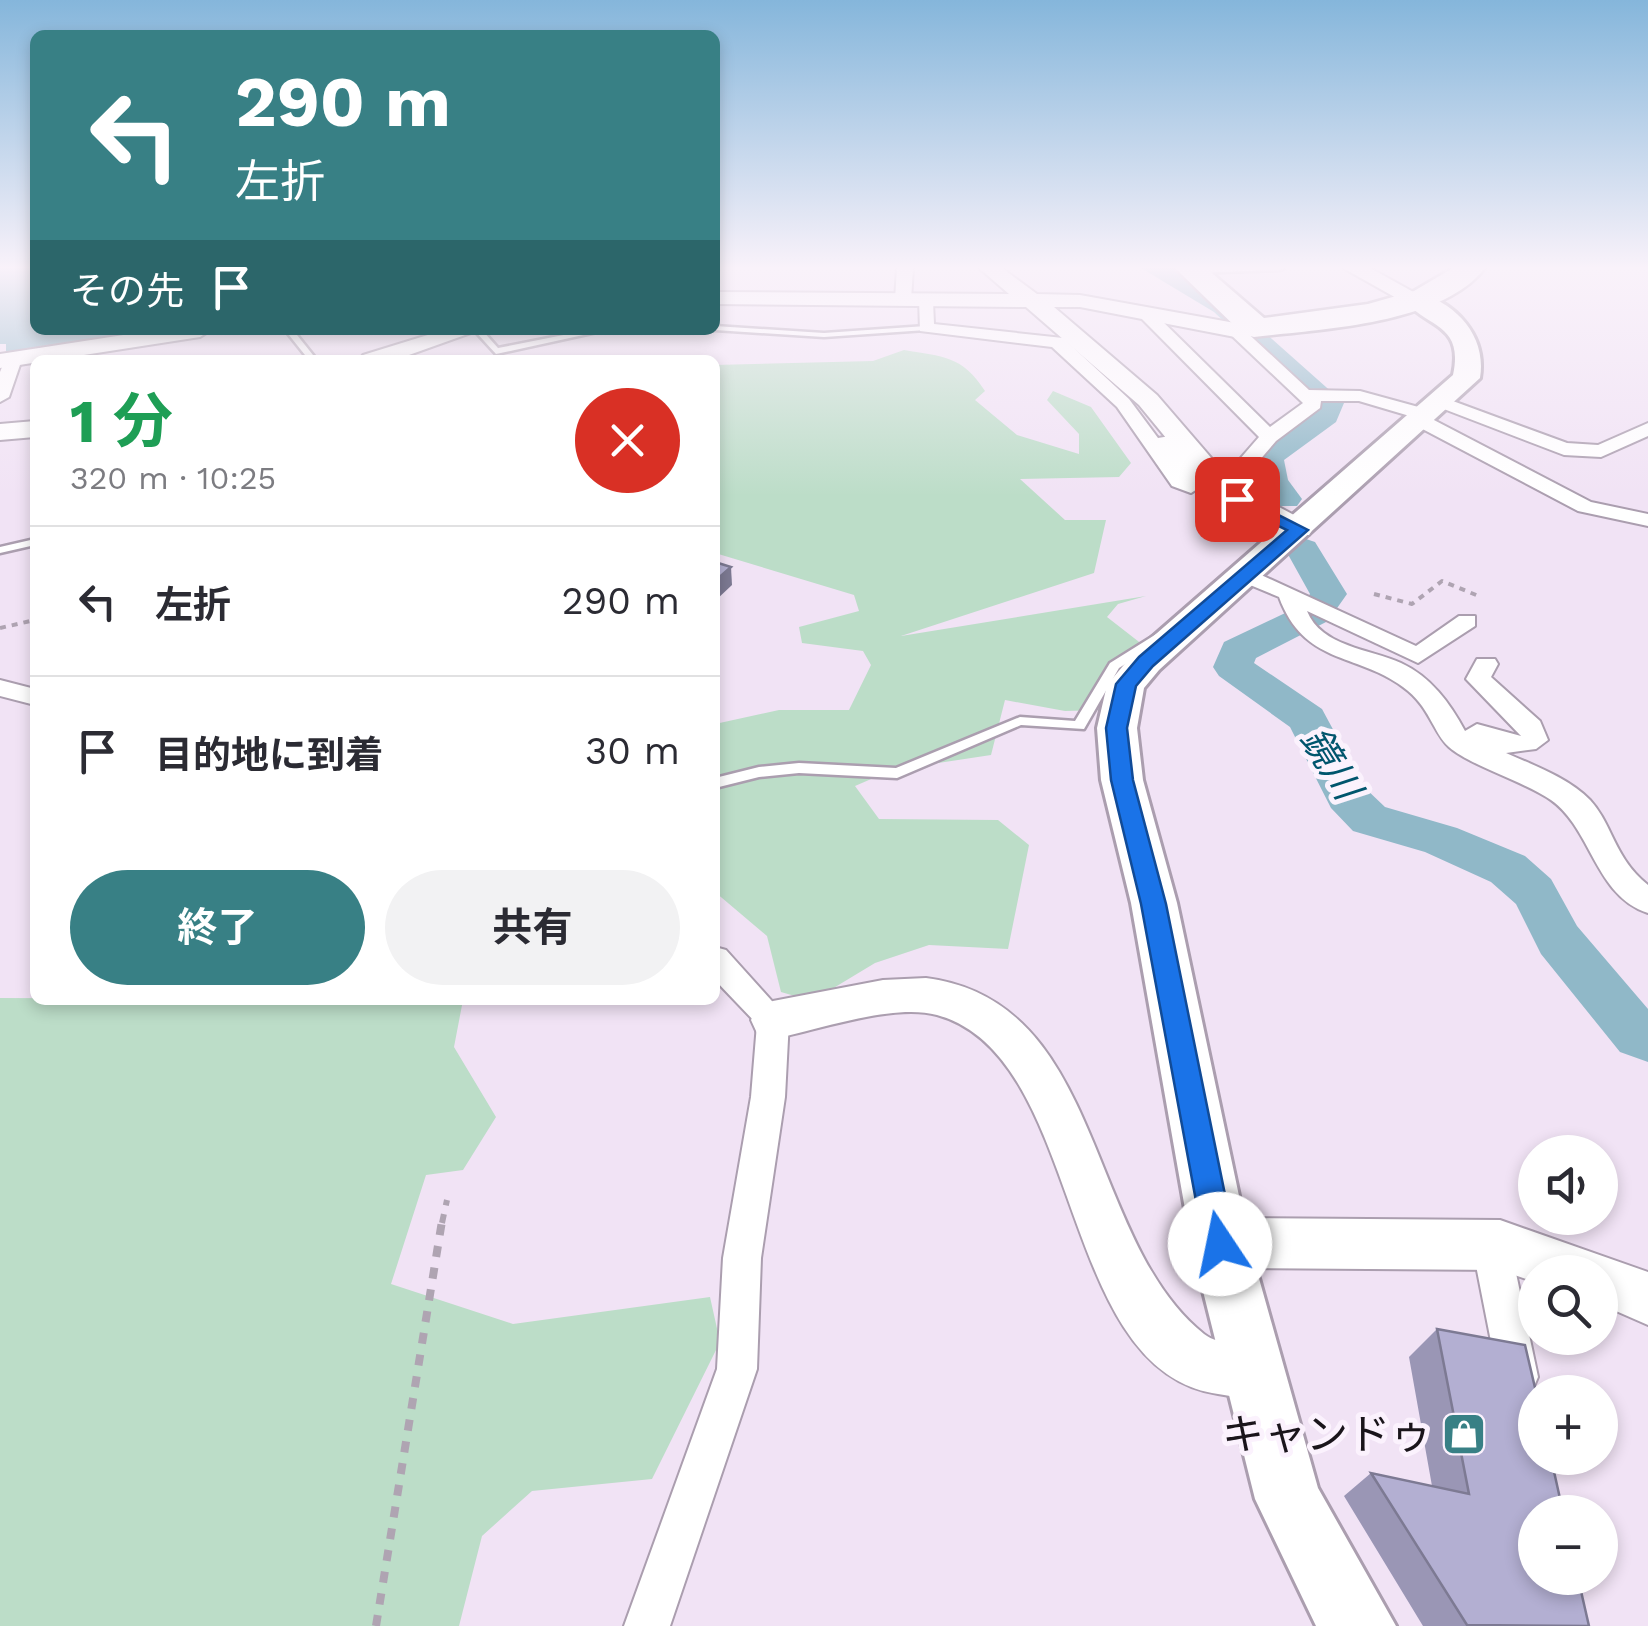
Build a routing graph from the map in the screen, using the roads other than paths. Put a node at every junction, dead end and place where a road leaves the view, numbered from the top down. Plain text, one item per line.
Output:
1 (111, 344) edge
2 (423, 344) edge
3 (490, 344) edge
4 (532, 344) edge
5 (1059, 344) edge
6 (1084, 344) edge
7 (1176, 344) edge
8 (1260, 344) edge
9 (1468, 344) edge
10 (39, 355) edge
11 (387, 355) edge
12 (7, 360) edge
13 (1311, 394) junction
14 (0, 398) edge
15 (1430, 412) junction
16 (30, 429) edge
17 (1648, 429) edge
18 (0, 432) edge
19 (1181, 437) junction
20 (1269, 437) junction
21 (1207, 470) junction
22 (1648, 520) edge
23 (1299, 530) junction
24 (30, 543) edge
25 (0, 550) edge
26 (1294, 601) junction
27 (1466, 622) dead end
28 (1175, 636) junction
29 (1486, 664) dead end
30 (0, 688) edge
31 (30, 696) edge
32 (1447, 725) junction
33 (720, 782) edge
34 (1648, 902) edge
35 (720, 964) edge
36 (772, 1020) junction
37 (1220, 1244) junction
38 (1491, 1245) junction
39 (1525, 1255) edge
40 (1618, 1286) edge
41 (1648, 1299) edge
42 (1257, 1372) junction
43 (1518, 1375) edge
44 (647, 1626) edge
45 (1360, 1626) edge

1 - 10 street
2 - 11 street
3 - 4 lane
5 - 19 street
6 - 19 street
7 - 20 street
8 - 13 street
9 - 15 main road
12 - 14 street
13 - 15 street
13 - 20 street
15 - 17 street
15 - 22 street
15 - 23 main road
16 - 18 street
19 - 21 street
20 - 21 street
21 - 23 street
23 - 26 main road
24 - 25 lane
26 - 27 street
26 - 28 main road
26 - 32 street
28 - 33 lane
28 - 37 main road
29 - 32 street
30 - 31 street
32 - 34 street
35 - 36 street
36 - 42 street
36 - 44 street
37 - 38 street
37 - 42 main road
38 - 39 street
38 - 43 street
40 - 41 street
42 - 45 main road

